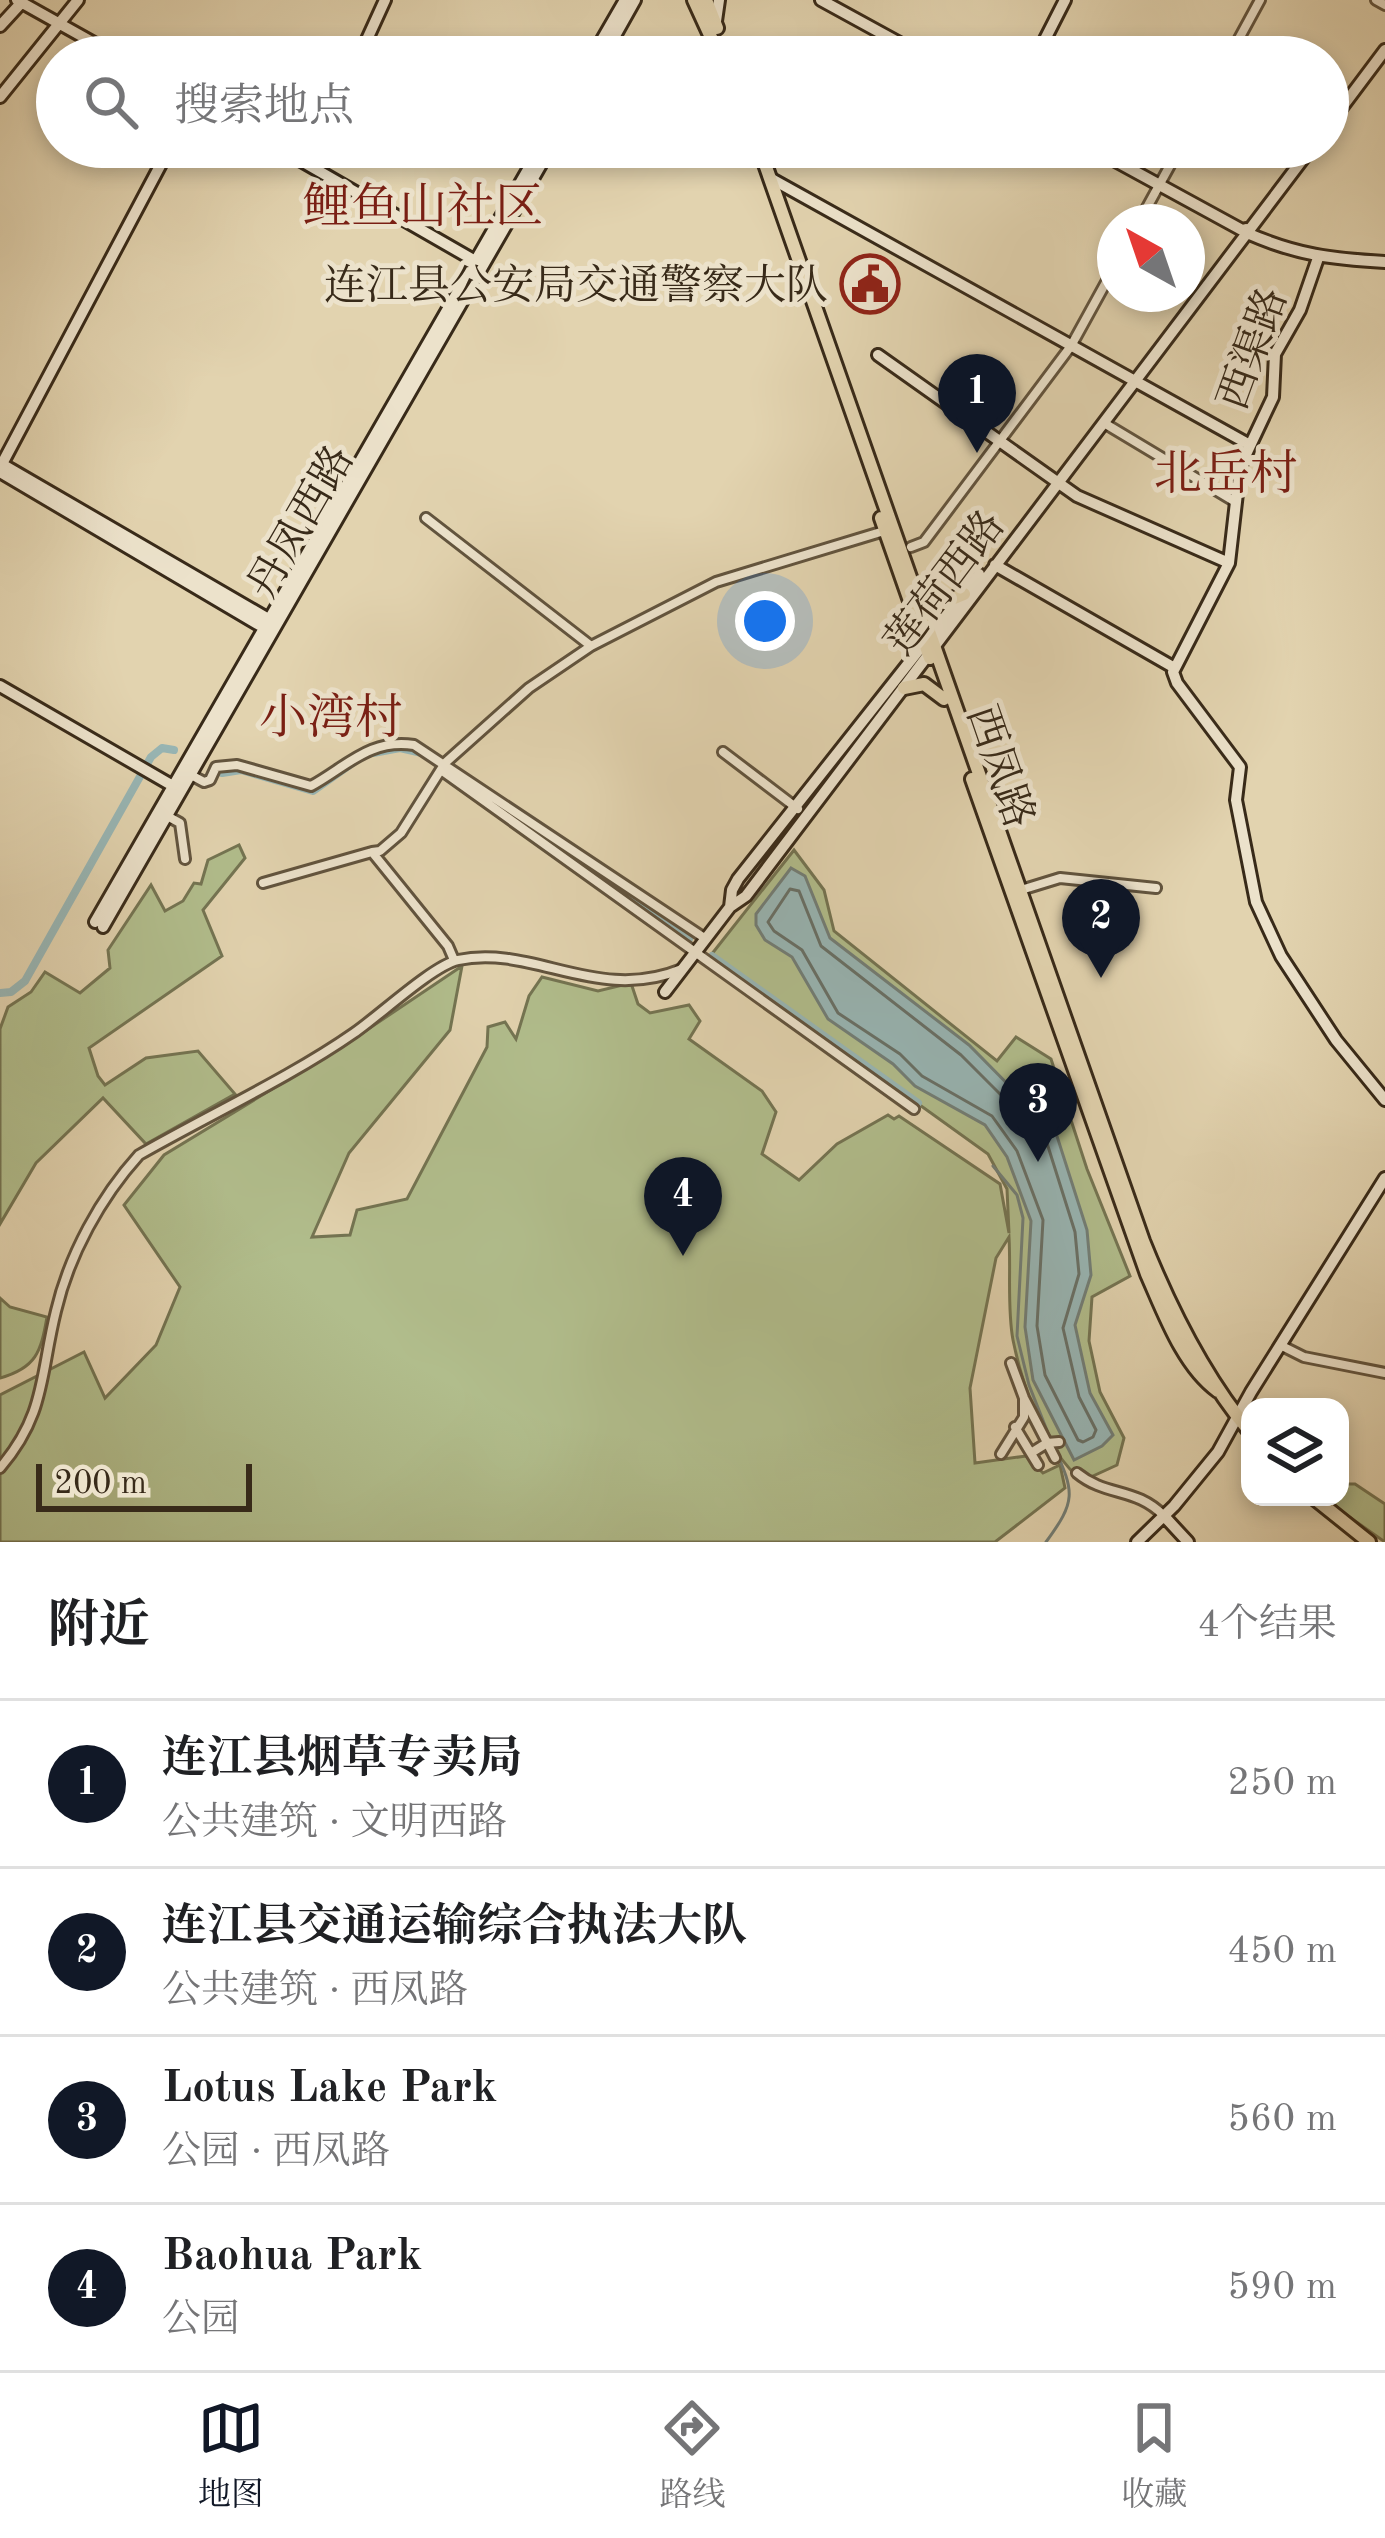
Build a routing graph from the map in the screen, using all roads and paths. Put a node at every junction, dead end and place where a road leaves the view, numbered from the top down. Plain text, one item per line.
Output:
1 (78, 0) edge
2 (385, 0) edge
3 (625, 0) edge
4 (635, 0) edge
5 (719, 0) edge
6 (821, 0) edge
7 (1065, 0) edge
8 (1260, 0) edge
9 (1376, 0) edge
10 (696, 1) edge
11 (21, 2) edge
12 (1385, 5) edge
13 (52, 21) junction
14 (716, 25) junction
15 (0, 26) edge
16 (42, 36) edge
17 (80, 36) edge
18 (369, 36) edge
19 (604, 36) edge
20 (614, 36) edge
21 (713, 36) edge
22 (718, 36) edge
23 (887, 36) edge
24 (1047, 36) edge
25 (1240, 36) edge
26 (1385, 40) edge
27 (36, 44) edge
28 (1385, 50) edge
29 (1349, 88) edge
30 (0, 97) edge
31 (1349, 98) edge
32 (159, 168) edge
33 (313, 168) edge
34 (530, 168) edge
35 (538, 168) edge
36 (762, 168) edge
37 (765, 168) edge
38 (1128, 168) edge
39 (1168, 168) edge
40 (1293, 168) edge
41 (770, 178) junction
42 (1159, 185) junction
43 (1149, 204) edge
44 (1244, 232) junction
45 (1318, 258) junction
46 (1385, 262) edge
47 (479, 263) junction
48 (1097, 299) edge
49 (1071, 346) junction
50 (878, 355) dead end
51 (1132, 380) junction
52 (1104, 423) junction
53 (999, 440) junction
54 (1250, 445) junction
55 (1, 466) edge
56 (1056, 481) junction
57 (1234, 501) junction
58 (426, 518) dead end
59 (886, 531) junction
60 (911, 547) dead end
61 (1228, 563) junction
62 (995, 565) junction
63 (915, 590) junction
64 (964, 594) junction
65 (271, 626) junction
66 (929, 644) junction
67 (591, 646) junction
68 (1173, 667) junction
69 (899, 684) junction
70 (0, 686) edge
71 (944, 699) junction
72 (723, 752) dead end
73 (443, 767) junction
74 (191, 775) junction
75 (173, 786) junction
76 (795, 807) junction
77 (170, 817) junction
78 (808, 817) junction
79 (372, 852) junction
80 (185, 859) dead end
81 (263, 883) dead end
82 (1156, 888) dead end
83 (1020, 891) junction
84 (730, 907) junction
85 (706, 939) junction
86 (694, 954) junction
87 (454, 960) junction
88 (684, 968) junction
89 (665, 992) dead end
90 (1385, 1100) edge
91 (914, 1108) dead end
92 (1385, 1178) edge
93 (1280, 1346) junction
94 (1012, 1363) dead end
95 (1385, 1373) edge
96 (1219, 1391) junction
97 (1024, 1398) junction
98 (1238, 1418) junction
99 (1241, 1422) edge
100 (1015, 1427) junction
101 (1058, 1442) dead end
102 (1047, 1443) junction
103 (1030, 1453) junction
104 (1001, 1454) dead end
105 (1055, 1458) dead end
106 (1038, 1465) dead end
107 (0, 1468) edge
108 (1077, 1473) dead end
109 (1324, 1506) edge
110 (1164, 1516) junction
111 (1137, 1542) edge
112 (1187, 1542) edge
113 (1369, 1542) edge

1 - 13 main road
2 - 18 main road
3 - 19 main road
4 - 20 main road
5 - 14 main road
6 - 23 main road
7 - 24 main road
8 - 25 street
9 - 12 street
10 - 14 main road
10 - 21 main road
11 - 13 main road
11 - 15 main road
13 - 16 main road
13 - 17 main road
14 - 22 main road
26 - 29 main road
27 - 30 main road
28 - 31 main road
32 - 55 main road
33 - 47 main road
34 - 47 main road, 丹凤西路
35 - 47 main road, 丹凤西路
36 - 59 main road, 西凤路
37 - 41 main road, 西凤路
38 - 42 main road
39 - 42 street
40 - 44 main road, 莲荷西路
41 - 49 main road
41 - 63 main road, 西凤路
42 - 43 street
42 - 44 main road
44 - 45 main road
44 - 51 main road, 莲荷西路
45 - 46 main road
45 - 54 main road, 西渠路
47 - 65 main road, 丹凤西路
48 - 49 street
49 - 51 main road
49 - 53 street
50 - 53 main road
51 - 52 main road, 莲荷西路
51 - 54 main road
51 - 56 main road, 莲荷西路
52 - 56 main road, 莲荷西路
52 - 57 street
53 - 56 main road
53 - 60 street
54 - 57 main road, 西渠路
55 - 65 main road
56 - 61 main road
56 - 62 main road, 莲荷西路
56 - 64 main road, 莲荷西路
57 - 61 main road, 西渠路
58 - 67 street
59 - 66 main road, 西凤路
59 - 67 street
61 - 68 main road, 西渠路
62 - 66 main road, 莲荷西路
62 - 68 main road
63 - 64 main road
63 - 66 main road, 西凤路
64 - 66 main road, 莲荷西路
65 - 74 main road, 丹凤西路
65 - 75 main road, 丹凤西路
66 - 69 main road, 莲荷西路
66 - 71 main road, 西凤路
66 - 83 main road, 西凤路
67 - 73 street
68 - 90 main road
69 - 71 main road
69 - 76 main road, 莲荷西路
69 - 78 main road, 莲荷西路
70 - 75 main road
71 - 96 main road, 西凤路
72 - 76 street
73 - 74 street
73 - 79 street
73 - 85 street
73 - 86 street
74 - 77 main road, 丹凤西路
75 - 77 main road, 丹凤西路
76 - 78 street
76 - 84 main road, 莲荷西路
77 - 80 street
78 - 84 main road, 莲荷西路
79 - 81 street
79 - 87 street
82 - 83 street
83 - 96 main road, 西凤路
84 - 85 main road, 莲荷西路
85 - 86 main road, 莲荷西路
86 - 88 main road, 莲荷西路
86 - 91 street
87 - 88 street
87 - 107 street
88 - 89 main road, 莲荷西路
92 - 93 main road
93 - 95 street
93 - 98 main road
94 - 97 street
96 - 98 main road, 西凤路
97 - 100 street
97 - 102 street
98 - 99 main road, 西凤路
98 - 110 main road
100 - 103 street
100 - 104 street
101 - 102 street
102 - 103 street
102 - 105 street
103 - 106 street
108 - 110 street
109 - 113 main road
110 - 111 main road
110 - 112 main road

